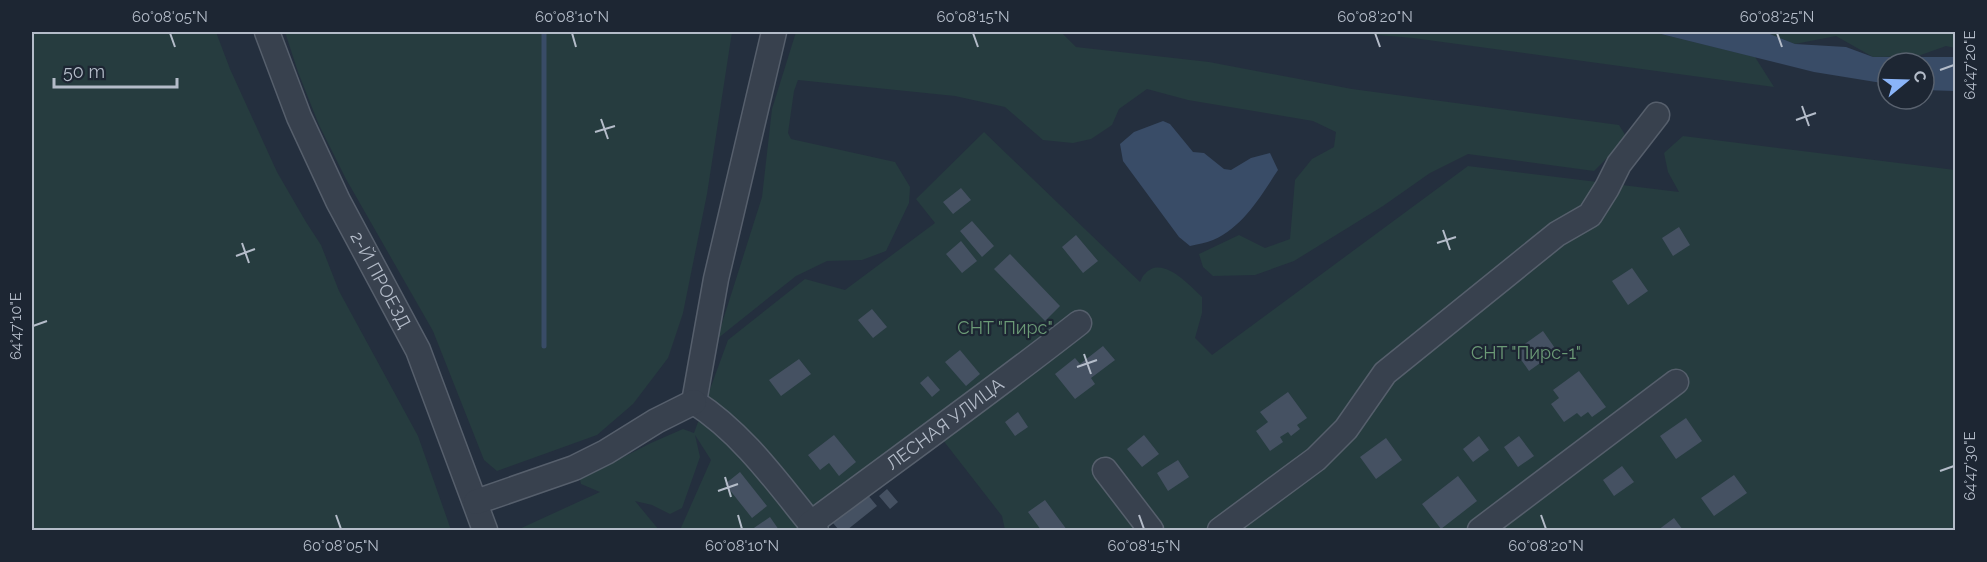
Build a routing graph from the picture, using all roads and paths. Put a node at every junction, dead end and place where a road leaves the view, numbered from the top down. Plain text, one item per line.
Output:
1 (267, 32) edge
2 (774, 32) edge
3 (1657, 115) dead end
4 (1079, 323) dead end
5 (1676, 382) dead end
6 (694, 402) junction
7 (1105, 470) dead end
8 (476, 502) junction
9 (813, 527) edge
10 (485, 531) edge
11 (1151, 531) edge
12 (1220, 531) edge
13 (1479, 531) edge

1 - 8 street, 2-Й ПРОЕЗД
2 - 6 street
3 - 12 street
4 - 9 street, ЛЕСНАЯ УЛИЦА
5 - 13 street
6 - 8 street
6 - 9 street
7 - 11 street
8 - 10 street, 2-Й ПРОЕЗД

